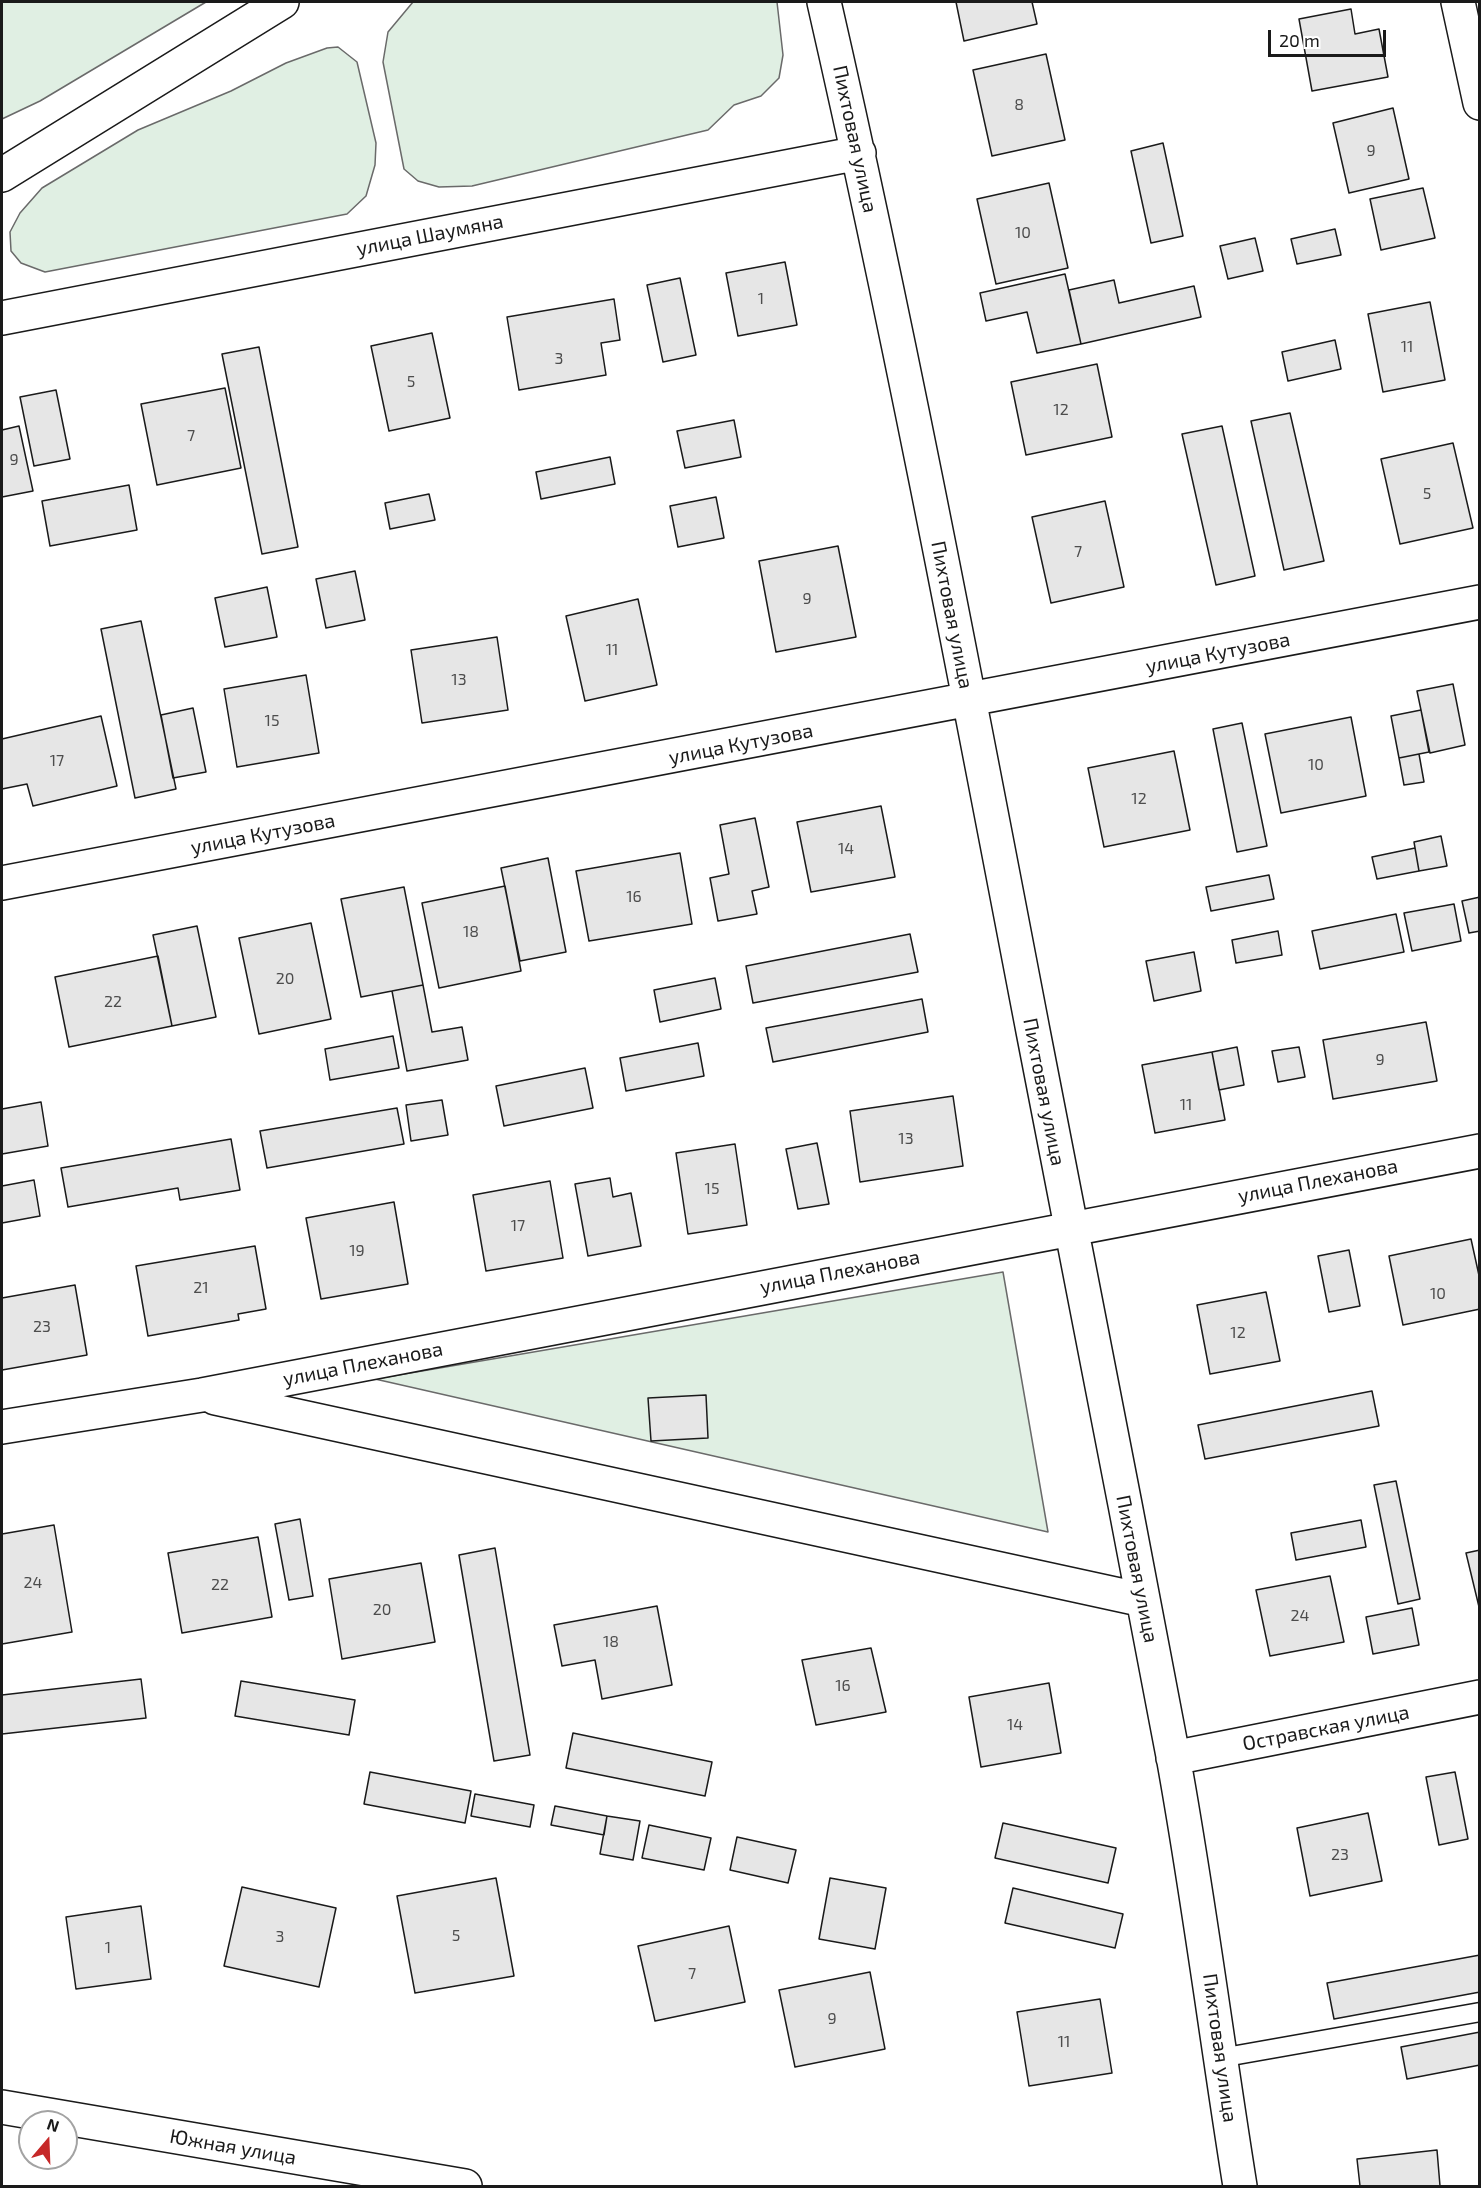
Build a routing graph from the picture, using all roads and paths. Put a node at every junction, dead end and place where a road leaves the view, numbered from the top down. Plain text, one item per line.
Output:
1 (282, 2) edge
2 (824, 2) edge
3 (1458, 2) edge
4 (1479, 103) edge
5 (858, 153) junction
6 (2, 176) edge
7 (2, 318) edge
8 (1479, 602) edge
9 (970, 701) junction
10 (2, 883) edge
11 (1479, 1151) edge
12 (1070, 1228) junction
13 (201, 1395) junction
14 (2, 1427) edge
15 (1143, 1600) junction
16 (1479, 1697) edge
17 (1173, 1758) junction
18 (1479, 2012) edge
19 (1220, 2058) junction
20 (2, 2107) edge
21 (465, 2187) edge
22 (1240, 2187) edge

1 - 6 street
2 - 5 street, Пихтовая улица
3 - 4 street
5 - 7 street, улица Шаумяна
5 - 9 street, Пихтовая улица
8 - 9 street, улица Кутузова
9 - 10 street, улица Кутузова
9 - 12 street, Пихтовая улица
11 - 12 street, улица Плеханова
12 - 13 street, улица Плеханова
12 - 15 street, Пихтовая улица
13 - 14 street, улица Плеханова
13 - 15 street, улица Плеханова
15 - 17 street, Пихтовая улица
16 - 17 street, Остравская улица
17 - 19 street, Пихтовая улица
18 - 19 lane
19 - 22 street, Пихтовая улица
20 - 21 street, Южная улица

